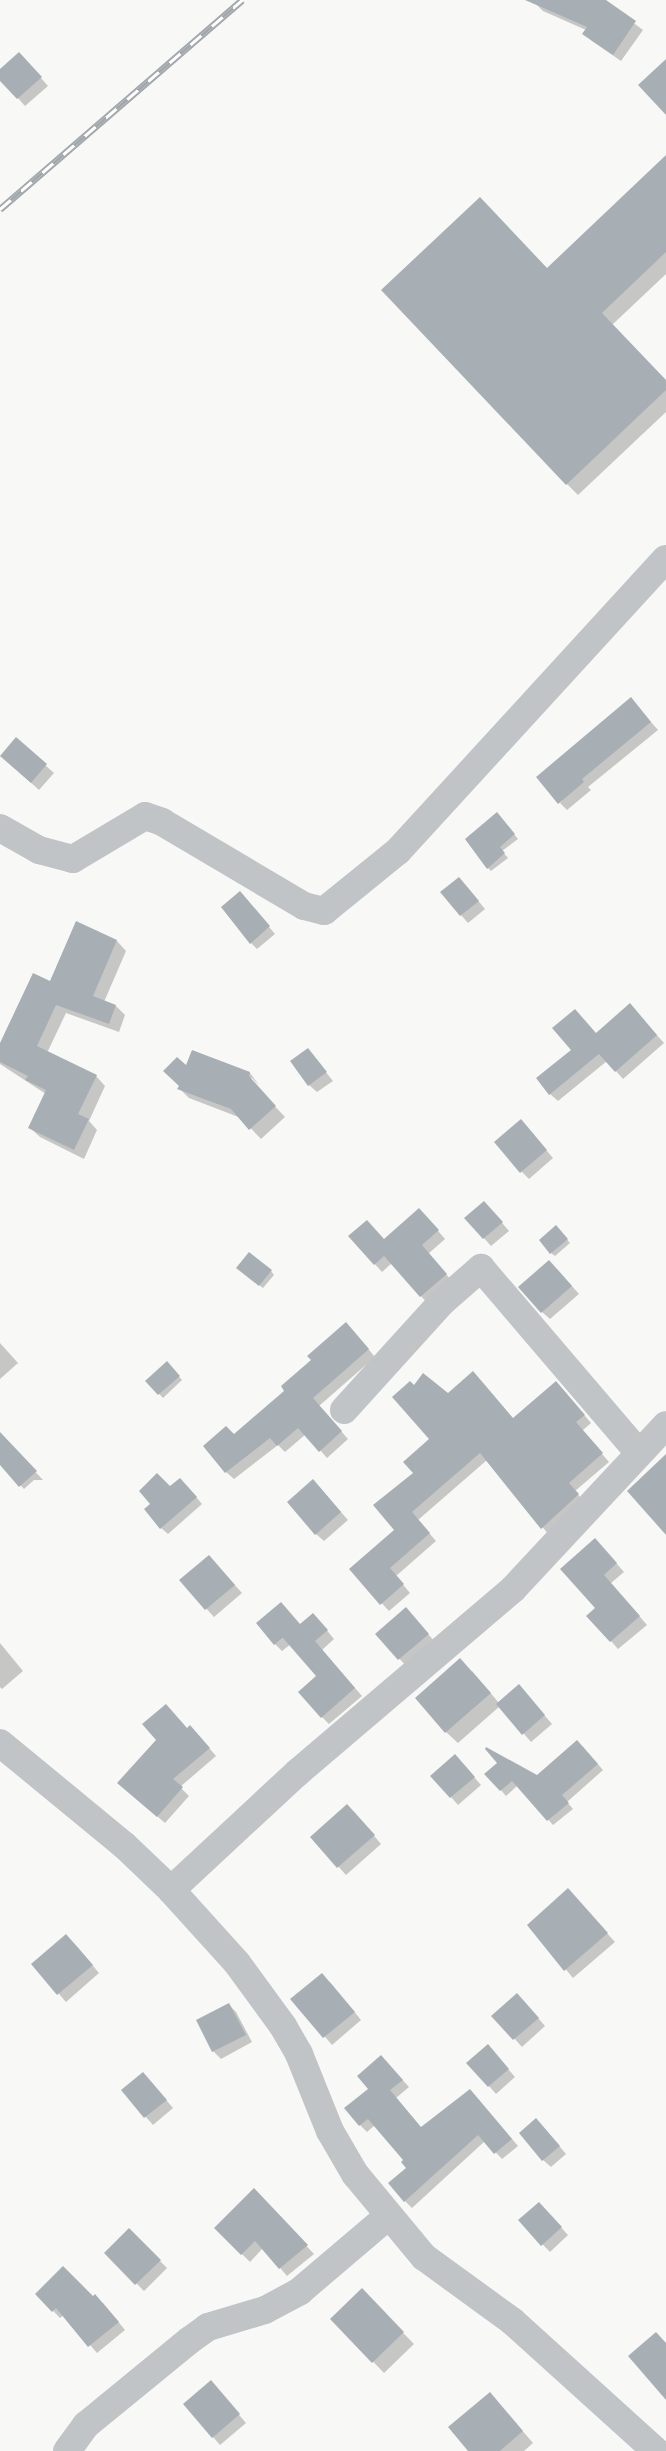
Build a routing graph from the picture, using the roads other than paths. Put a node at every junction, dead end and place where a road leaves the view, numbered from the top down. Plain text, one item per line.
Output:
1 (666, 559) edge
2 (0, 828) edge
3 (344, 1410) dead end
4 (666, 1425) edge
5 (638, 1452) junction
6 (0, 1743) edge
7 (171, 1890) junction
8 (388, 2216) junction
9 (67, 2451) edge
10 (656, 2451) edge

1 - 2 street
3 - 5 street
4 - 5 street
5 - 7 street
6 - 7 street
7 - 8 street
8 - 9 street
8 - 10 street

